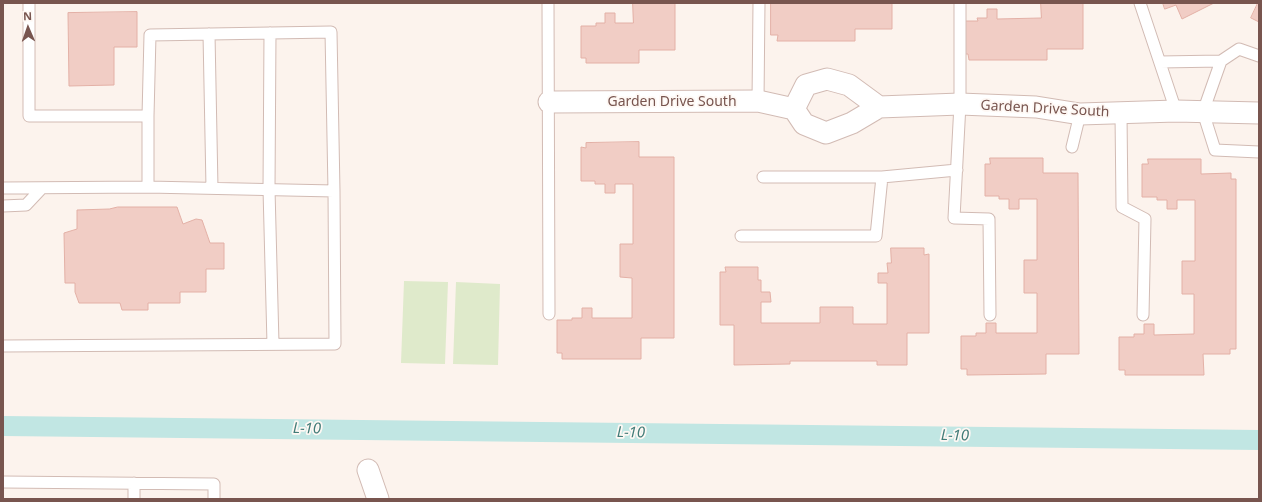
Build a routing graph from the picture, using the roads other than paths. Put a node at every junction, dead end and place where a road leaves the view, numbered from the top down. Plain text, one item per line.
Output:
1 (29, 3) edge
2 (548, 3) edge
3 (759, 3) edge
4 (960, 3) edge
5 (1140, 3) edge
6 (270, 33) junction
7 (209, 34) junction
8 (1259, 56) edge
9 (1221, 61) junction
10 (1160, 62) junction
11 (758, 101) junction
12 (549, 102) junction
13 (960, 104) junction
14 (879, 107) junction
15 (794, 109) junction
16 (1176, 111) junction
17 (1203, 112) junction
18 (1259, 113) edge
19 (1080, 114) junction
20 (1121, 114) junction
21 (148, 116) junction
22 (1072, 147) dead end
23 (1259, 152) edge
24 (957, 170) junction
25 (763, 177) dead end
26 (882, 177) junction
27 (148, 187) junction
28 (3, 188) edge
29 (42, 188) junction
30 (212, 188) junction
31 (269, 190) junction
32 (334, 191) junction
33 (3, 206) edge
34 (741, 236) dead end
35 (549, 314) dead end
36 (1143, 314) dead end
37 (990, 315) dead end
38 (273, 344) junction
39 (3, 346) edge
40 (368, 470) dead end
41 (3, 482) edge
42 (134, 483) junction
43 (134, 499) edge
44 (214, 499) edge
45 (378, 499) edge

1 - 21 lane
2 - 12 lane
3 - 11 lane
4 - 13 lane
5 - 10 lane
6 - 7 lane
6 - 31 lane
6 - 32 lane
7 - 21 lane
7 - 30 lane
8 - 9 lane
9 - 10 lane
9 - 17 lane
10 - 16 lane
11 - 12 street, Garden Drive South
11 - 15 street, Garden Drive South
12 - 35 lane
13 - 14 street, Garden Drive South
13 - 19 street, Garden Drive South
13 - 24 lane
14 - 15 street, Garden Drive South
14 - 15 street
16 - 17 street, Garden Drive South
16 - 20 street, Garden Drive South
17 - 18 street, Garden Drive South
17 - 23 lane
19 - 20 street, Garden Drive South
19 - 22 lane
20 - 36 lane
21 - 27 lane
24 - 26 lane
24 - 37 lane
25 - 26 lane
26 - 34 lane
27 - 29 lane
27 - 30 lane
28 - 29 lane
29 - 33 lane
30 - 31 lane
31 - 32 lane
31 - 38 lane
32 - 38 lane
38 - 39 lane
40 - 45 street
41 - 42 lane
42 - 43 lane
42 - 44 lane

